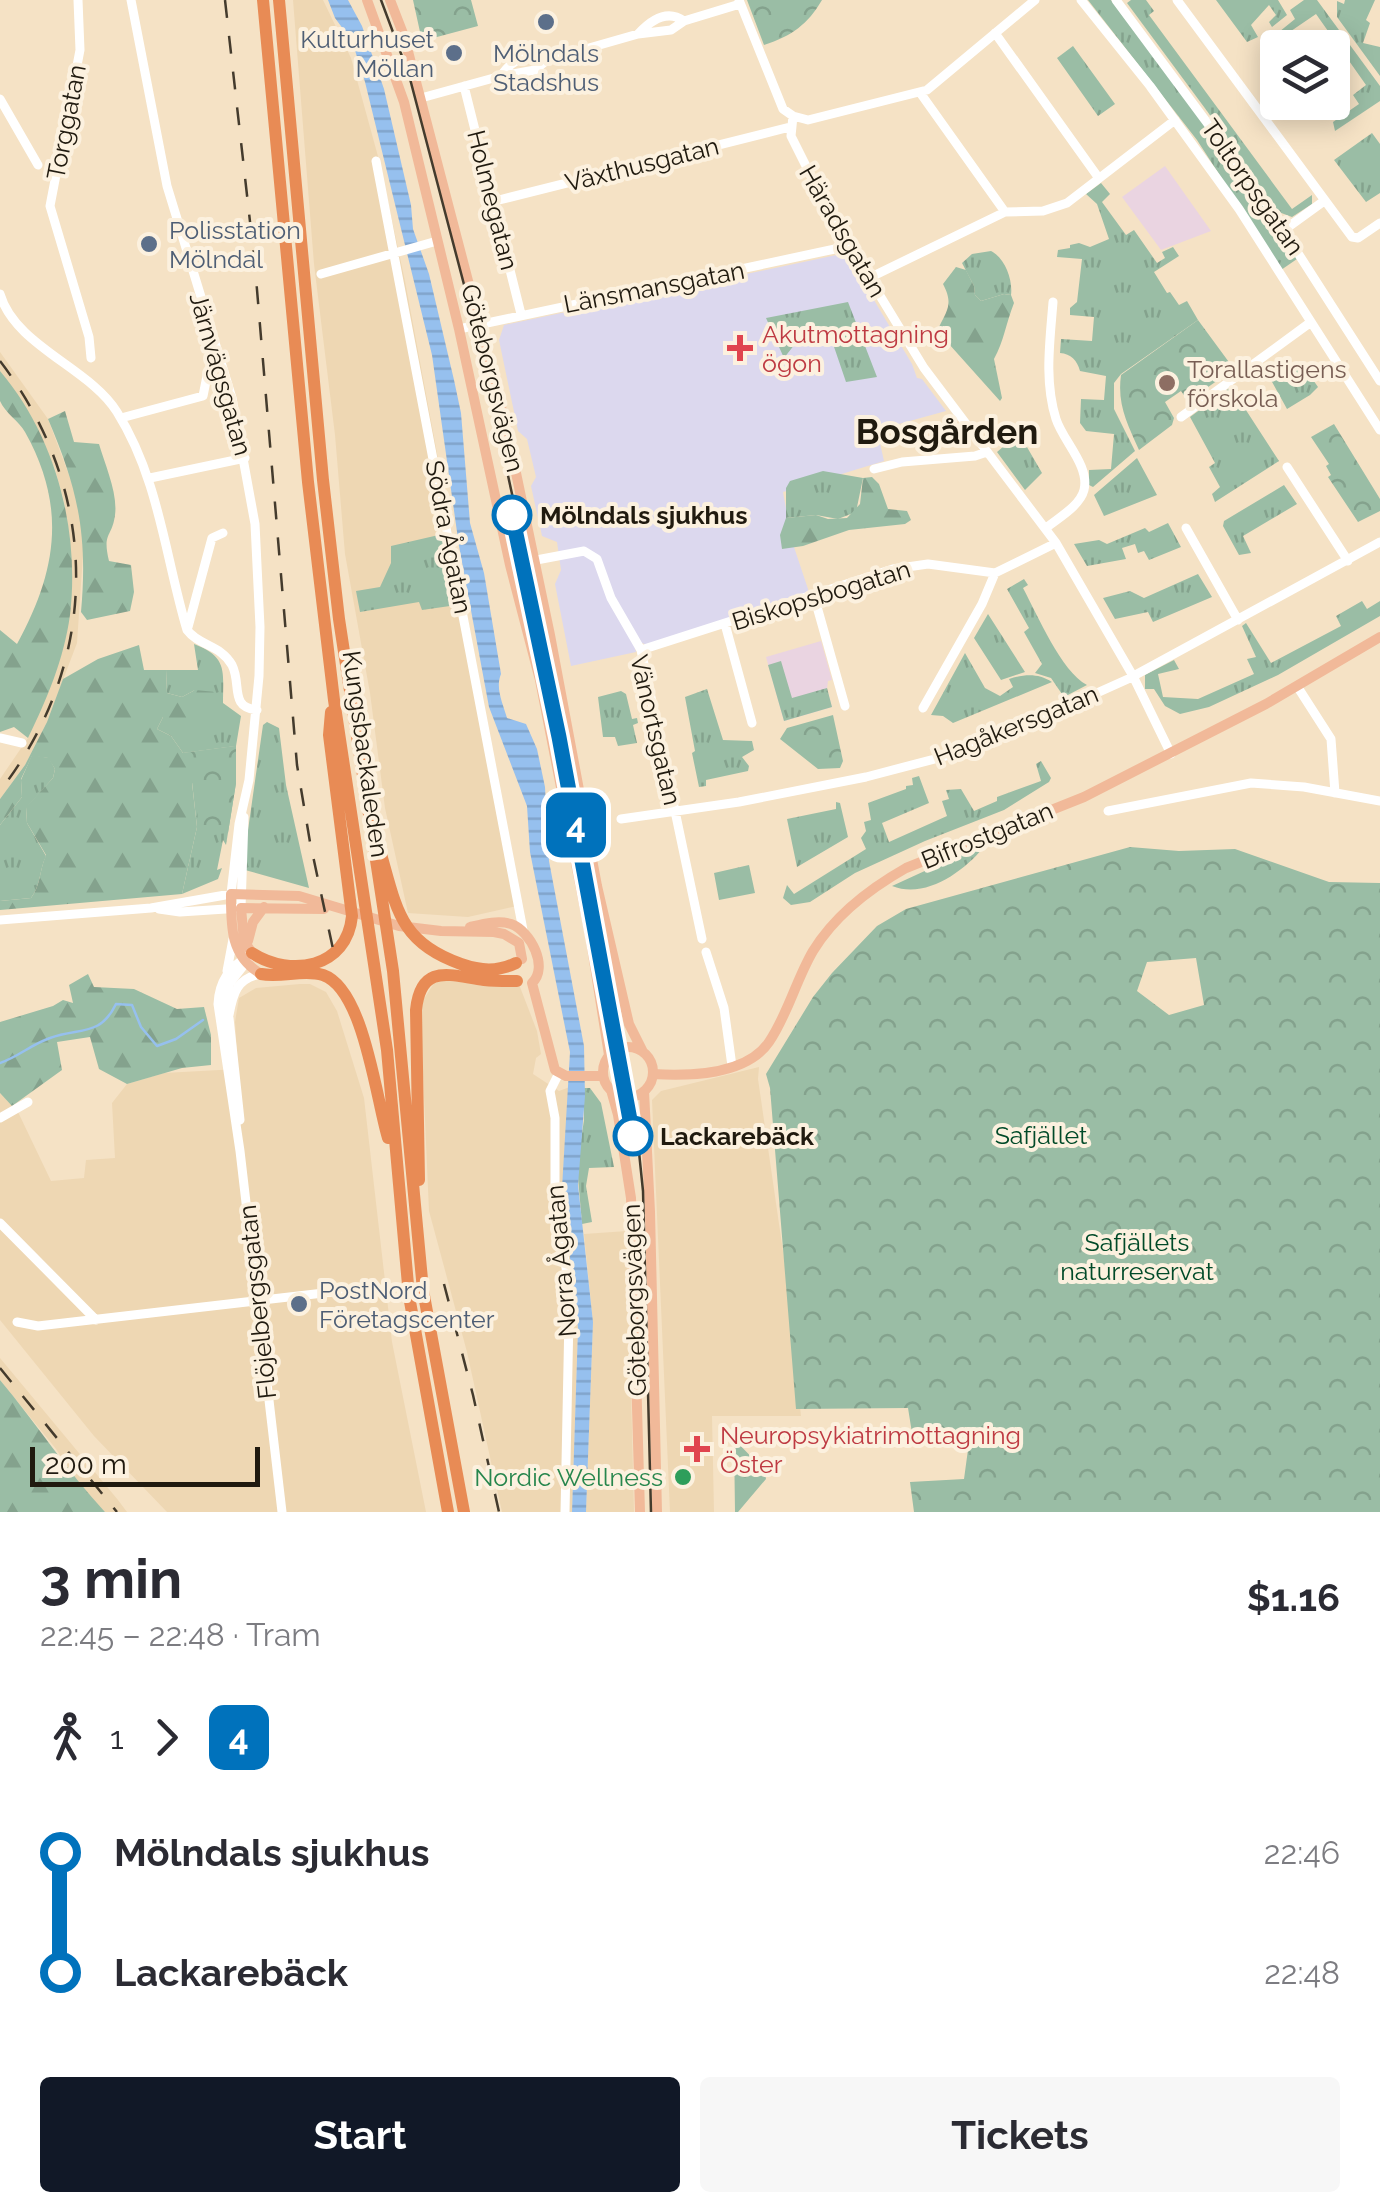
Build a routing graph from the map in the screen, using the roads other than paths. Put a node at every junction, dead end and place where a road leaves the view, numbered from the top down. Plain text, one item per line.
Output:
1 (78, 0) edge
2 (131, 0) edge
3 (263, 0) edge
4 (280, 0) edge
5 (367, 0) edge
6 (390, 0) edge
7 (1035, 0) edge
8 (1081, 0) edge
9 (1116, 0) edge
10 (1178, 0) edge
11 (739, 2) edge
12 (995, 33) junction
13 (464, 86) junction
14 (920, 94) junction
15 (421, 98) junction
16 (0, 99) edge
17 (1175, 120) junction
18 (791, 121) junction
19 (376, 161) dead end
20 (38, 165) dead end
21 (1098, 178) junction
22 (495, 201) junction
23 (1324, 201) junction
24 (1005, 212) junction
25 (1380, 223) edge
26 (1284, 230) junction
27 (438, 240) junction
28 (849, 246) junction
29 (397, 252) junction
30 (320, 274) dead end
31 (869, 278) junction
32 (0, 294) edge
33 (1052, 302) dead end
34 (521, 314) junction
35 (1311, 322) junction
36 (482, 323) junction
37 (458, 329) junction
38 (92, 358) dead end
39 (222, 363) junction
40 (1380, 381) edge
41 (1181, 417) dead end
42 (121, 418) junction
43 (1380, 430) edge
44 (987, 452) junction
45 (245, 458) junction
46 (1287, 467) dead end
47 (874, 469) dead end
48 (150, 478) junction
49 (1046, 528) junction
50 (1186, 528) dead end
51 (223, 533) dead end
52 (1380, 542) edge
53 (1056, 543) junction
54 (536, 560) junction
55 (1348, 561) junction
56 (510, 565) junction
57 (996, 573) junction
58 (814, 596) junction
59 (1238, 620) junction
60 (724, 624) junction
61 (187, 630) junction
62 (1380, 637) edge
63 (641, 650) junction
64 (1133, 676) junction
65 (1297, 686) junction
66 (334, 700) junction
67 (845, 706) dead end
68 (923, 708) dead end
69 (257, 710) junction
70 (752, 723) dead end
71 (0, 738) edge
72 (22, 743) dead end
73 (1171, 754) junction
74 (360, 771) junction
75 (1336, 793) junction
76 (1380, 801) edge
77 (1108, 811) dead end
78 (675, 812) junction
79 (622, 819) dead end
80 (236, 894) junction
81 (300, 902) junction
82 (264, 907) junction
83 (151, 908) junction
84 (236, 908) junction
85 (518, 914) junction
86 (0, 920) edge
87 (507, 922) junction
88 (475, 928) junction
89 (523, 930) junction
90 (233, 939) junction
91 (702, 939) dead end
92 (706, 952) dead end
93 (247, 955) junction
94 (519, 961) junction
95 (537, 963) junction
96 (227, 974) junction
97 (261, 974) junction
98 (524, 982) junction
99 (229, 1018) junction
100 (643, 1052) junction
101 (609, 1055) junction
102 (732, 1066) junction
103 (652, 1074) junction
104 (563, 1075) junction
105 (603, 1076) junction
106 (610, 1090) junction
107 (644, 1091) junction
108 (28, 1102) dead end
109 (0, 1118) edge
110 (240, 1151) junction
111 (396, 1164) junction
112 (0, 1223) edge
113 (417, 1232) junction
114 (376, 1287) dead end
115 (258, 1301) junction
116 (96, 1320) junction
117 (17, 1322) dead end
118 (282, 1512) edge
119 (448, 1512) edge
120 (464, 1512) edge
121 (565, 1512) edge
122 (640, 1512) edge
123 (657, 1512) edge

1 - 38 street, Torggatan
2 - 39 street, Järnvägsgatan
3 - 66 highway, Kungsbackaleden
4 - 74 highway, Kungsbackaleden
5 - 27 main road, Göteborgsvägen
6 - 15 main road, Göteborgsvägen
7 - 12 street
8 - 17 street
9 - 26 street, Toltorpsgatan
10 - 23 street
11 - 13 street
11 - 18 street, Häradsgatan
12 - 14 street
12 - 21 street
13 - 15 street
13 - 22 street, Holmegatan
14 - 18 street, Växthusgatan
14 - 24 street
15 - 36 main road, Göteborgsvägen
16 - 20 street
17 - 21 street
17 - 35 street
18 - 22 street, Växthusgatan
18 - 28 street, Häradsgatan
19 - 29 street, Södra Ågatan
21 - 24 street
22 - 34 street, Holmegatan
23 - 25 street
23 - 26 street
24 - 31 street
26 - 40 street, Toltorpsgatan
27 - 29 street
27 - 37 main road, Göteborgsvägen
28 - 31 street, Häradsgatan
28 - 34 street, Länsmansgatan
29 - 30 street
29 - 85 street, Södra Ågatan
31 - 44 street, Häradsgatan
32 - 42 street
33 - 49 street
34 - 36 street, Länsmansgatan
35 - 41 street
35 - 43 street
36 - 37 street, Länsmansgatan
36 - 54 main road, Göteborgsvägen
37 - 56 main road, Göteborgsvägen
39 - 42 street
39 - 45 street, Järnvägsgatan
42 - 48 street
44 - 47 street
44 - 49 street, Häradsgatan
45 - 48 street
45 - 69 street, Järnvägsgatan
46 - 55 street
48 - 61 street
49 - 53 street, Häradsgatan
50 - 59 street
51 - 61 street
52 - 55 street, Hagåkersgatan
53 - 57 street
53 - 64 street, Häradsgatan
54 - 56 street, Vänortsgatan
54 - 63 street, Vänortsgatan
54 - 100 main road, Göteborgsvägen
55 - 59 street, Hagåkersgatan
56 - 101 main road, Göteborgsvägen
57 - 58 street, Biskopsbogatan
57 - 68 street
58 - 60 street, Biskopsbogatan
58 - 67 street
59 - 64 street, Hagåkersgatan
60 - 63 street, Biskopsbogatan
60 - 70 street
61 - 69 street
62 - 65 main road, Bifrostgatan
63 - 78 street, Vänortsgatan
64 - 73 street, Häradsgatan
64 - 78 street, Hagåkersgatan
65 - 73 main road, Bifrostgatan
65 - 75 street
66 - 93 highway
66 - 111 highway, Kungsbackaleden
69 - 80 street, Järnvägsgatan
71 - 72 street
73 - 102 main road, Bifrostgatan
74 - 94 highway
74 - 113 highway, Kungsbackaleden
75 - 76 street
75 - 77 street
78 - 79 street, Hagåkersgatan
78 - 91 street, Vänortsgatan
80 - 81 main road
80 - 83 street
80 - 84 main road, Flöjelbergsgatan
81 - 82 main road
81 - 88 main road
82 - 84 main road
82 - 93 main road, Flöjelbergsgatan
83 - 84 street
83 - 86 street
84 - 90 main road, Flöjelbergsgatan
84 - 93 main road, Flöjelbergsgatan
85 - 87 street
85 - 89 street, Södra Ågatan
87 - 88 main road
87 - 89 main road
88 - 94 main road
89 - 95 main road
90 - 93 main road, Flöjelbergsgatan
90 - 96 street, Flöjelbergsgatan
92 - 102 street
93 - 96 street, Flöjelbergsgatan
93 - 97 main road, Flöjelbergsgatan
93 - 99 street, Flöjelbergsgatan
94 - 95 main road
94 - 98 main road
95 - 98 main road
96 - 110 street, Flöjelbergsgatan
97 - 99 street
97 - 111 highway
98 - 104 main road
98 - 113 highway
99 - 110 street, Flöjelbergsgatan
100 - 101 main road
100 - 103 main road, Göteborgsvägen
101 - 105 main road, Göteborgsvägen
102 - 103 main road, Bifrostgatan
103 - 107 main road, Göteborgsvägen
104 - 105 main road
104 - 121 street, Norra Ågatan
105 - 106 main road, Göteborgsvägen
106 - 107 main road
106 - 122 main road, Göteborgsvägen
107 - 123 main road, Göteborgsvägen
108 - 109 street
110 - 115 street, Flöjelbergsgatan
111 - 119 highway, Kungsbackaleden
112 - 116 street
113 - 120 highway, Kungsbackaleden
114 - 115 street
115 - 116 street
115 - 118 street, Flöjelbergsgatan
116 - 117 street

